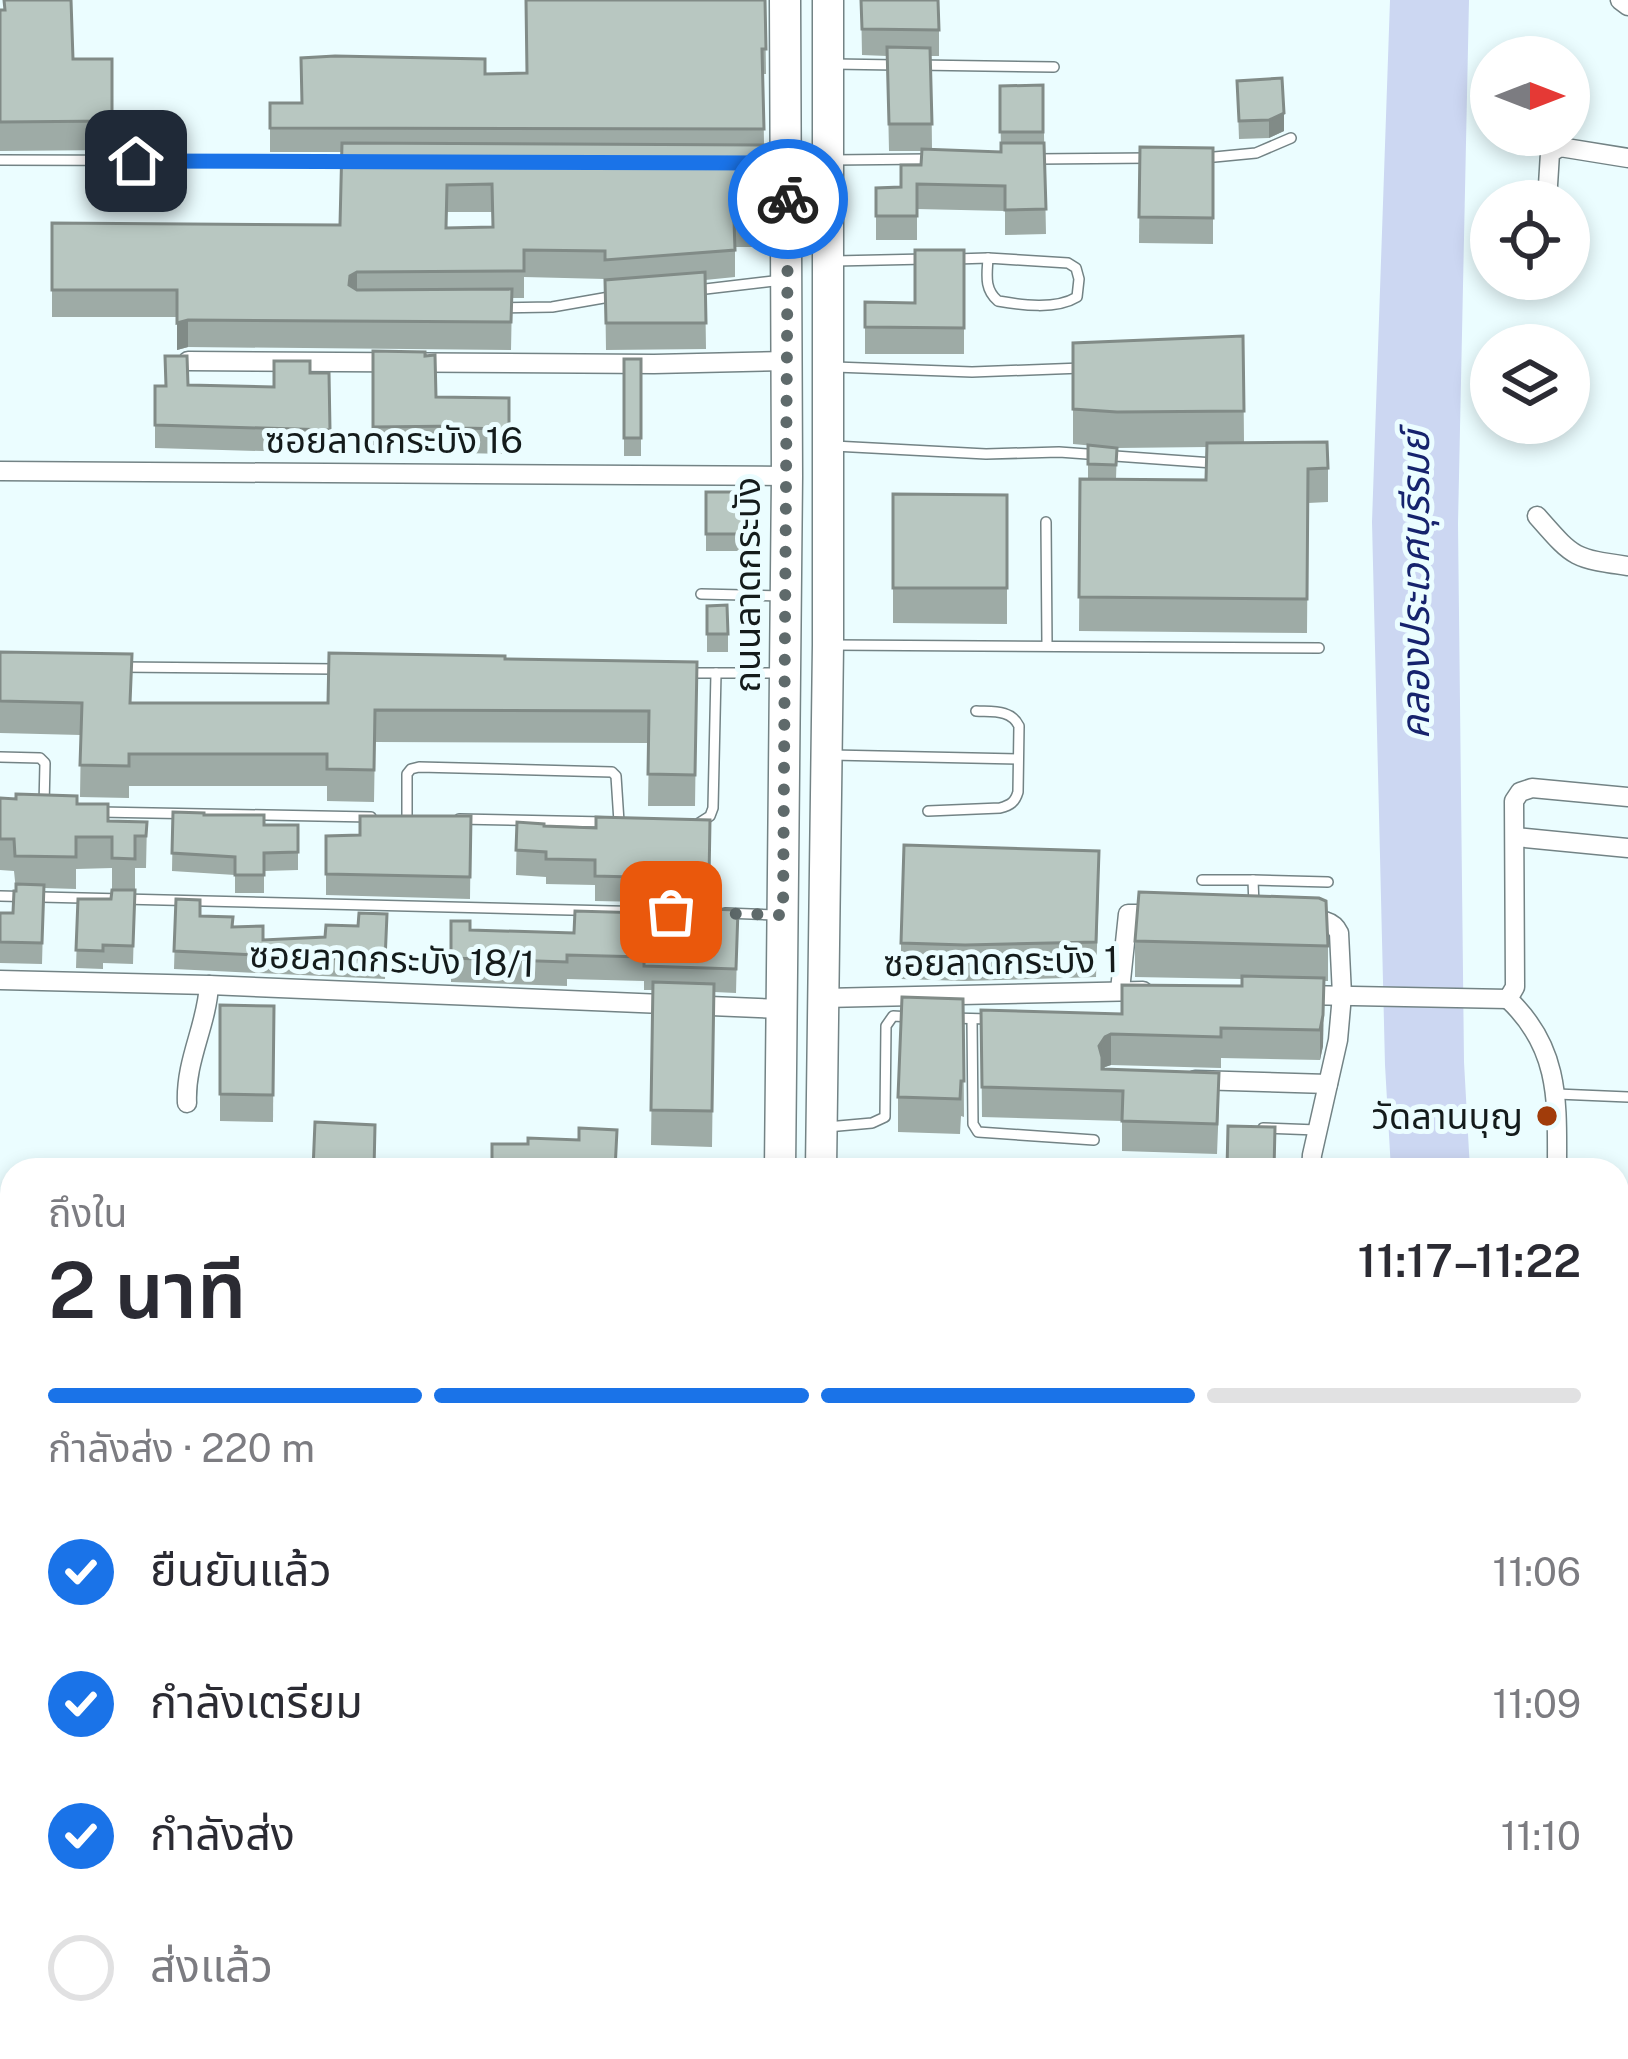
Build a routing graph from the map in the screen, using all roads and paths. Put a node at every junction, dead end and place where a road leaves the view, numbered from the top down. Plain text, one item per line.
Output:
1 (785, 0) edge
2 (828, 0) edge
3 (1620, 0) edge
4 (1628, 6) edge
5 (829, 64) junction
6 (1054, 67) dead end
7 (1291, 138) dead end
8 (1153, 158) edge
9 (1199, 158) edge
10 (1628, 158) edge
11 (943, 159) edge
12 (1012, 159) edge
13 (0, 160) edge
14 (829, 160) junction
15 (350, 161) edge
16 (1548, 180) edge
17 (988, 258) junction
18 (829, 261) junction
19 (788, 280) junction
20 (677, 292) edge
21 (637, 294) edge
22 (488, 308) edge
23 (188, 361) edge
24 (788, 361) junction
25 (829, 367) junction
26 (1094, 368) edge
27 (829, 446) junction
28 (1226, 463) edge
29 (0, 471) edge
30 (787, 476) junction
31 (1537, 516) dead end
32 (1046, 522) dead end
33 (1628, 566) edge
34 (701, 594) dead end
35 (786, 596) junction
36 (828, 645) junction
37 (1047, 645) junction
38 (1319, 648) dead end
39 (95, 666) edge
40 (358, 669) edge
41 (668, 673) edge
42 (716, 673) junction
43 (786, 673) junction
44 (976, 711) dead end
45 (826, 755) junction
46 (0, 758) edge
47 (1018, 759) junction
48 (1628, 797) edge
49 (22, 811) edge
50 (928, 811) dead end
51 (90, 812) edge
52 (406, 818) junction
53 (430, 818) edge
54 (454, 819) edge
55 (619, 822) junction
56 (638, 822) edge
57 (695, 824) edge
58 (1515, 837) junction
59 (1628, 848) edge
60 (1202, 880) dead end
61 (1252, 880) junction
62 (1328, 882) dead end
63 (0, 896) edge
64 (671, 912) edge
65 (718, 913) edge
66 (783, 915) junction
67 (1172, 915) edge
68 (1234, 917) edge
69 (1254, 918) junction
70 (0, 980) edge
71 (209, 985) junction
72 (1120, 990) junction
73 (1165, 991) edge
74 (1276, 994) edge
75 (1351, 996) junction
76 (824, 998) junction
77 (1508, 999) junction
78 (782, 1009) junction
79 (972, 1018) junction
80 (995, 1019) edge
81 (1177, 1080) edge
82 (1328, 1084) junction
83 (1557, 1094) junction
84 (1628, 1097) edge
85 (188, 1103) dead end
86 (822, 1128) junction
87 (1259, 1128) edge
88 (1317, 1130) junction
89 (1094, 1140) dead end
90 (780, 1158) edge
91 (821, 1158) edge
92 (1313, 1158) edge
93 (1557, 1158) edge

1 - 19 main road, ถนนลาดกระบัง
2 - 5 main road
3 - 4 street
5 - 6 lane
5 - 14 main road
7 - 9 lane
8 - 12 lane
10 - 16 street
11 - 14 lane
13 - 15 lane
14 - 18 main road
17 - 17 lane
17 - 18 lane
18 - 25 main road
19 - 20 lane
19 - 24 main road, ถนนลาดกระบัง
21 - 22 lane
23 - 24 street
24 - 30 main road, ถนนลาดกระบัง
25 - 26 lane
25 - 27 main road
27 - 28 lane
27 - 36 main road
29 - 30 street, ซอยลาดกระบัง 16
30 - 35 main road, ถนนลาดกระบัง
31 - 33 street
32 - 37 lane
34 - 35 lane
35 - 43 main road, ถนนลาดกระบัง
36 - 37 lane
36 - 45 main road
37 - 38 lane
39 - 40 lane
41 - 42 lane
42 - 43 lane
42 - 57 lane
43 - 66 main road, ถนนลาดกระบัง
44 - 47 lane
45 - 47 lane
45 - 76 main road
46 - 49 lane
47 - 50 lane
48 - 58 street
51 - 52 lane
52 - 53 lane
52 - 55 lane
54 - 55 lane
55 - 56 lane
58 - 59 street
58 - 77 street
60 - 61 lane
61 - 62 lane
61 - 69 lane
63 - 64 lane
65 - 66 lane
66 - 78 main road, ถนนลาดกระบัง
67 - 72 street
68 - 69 street
69 - 75 street
70 - 71 street, ซอยลาดกระบัง 18/1
71 - 78 street, ซอยลาดกระบัง 18/1
71 - 85 street
72 - 73 street, ซอยลาดกระบัง 1
72 - 76 street, ซอยลาดกระบัง 1
74 - 75 street
75 - 77 street
75 - 82 street
76 - 86 main road
77 - 83 street
78 - 90 main road, ถนนลาดกระบัง
79 - 80 lane
79 - 86 lane
79 - 89 lane
81 - 82 street
82 - 88 street
83 - 84 lane
83 - 93 street
86 - 91 main road
87 - 88 lane
88 - 92 street

